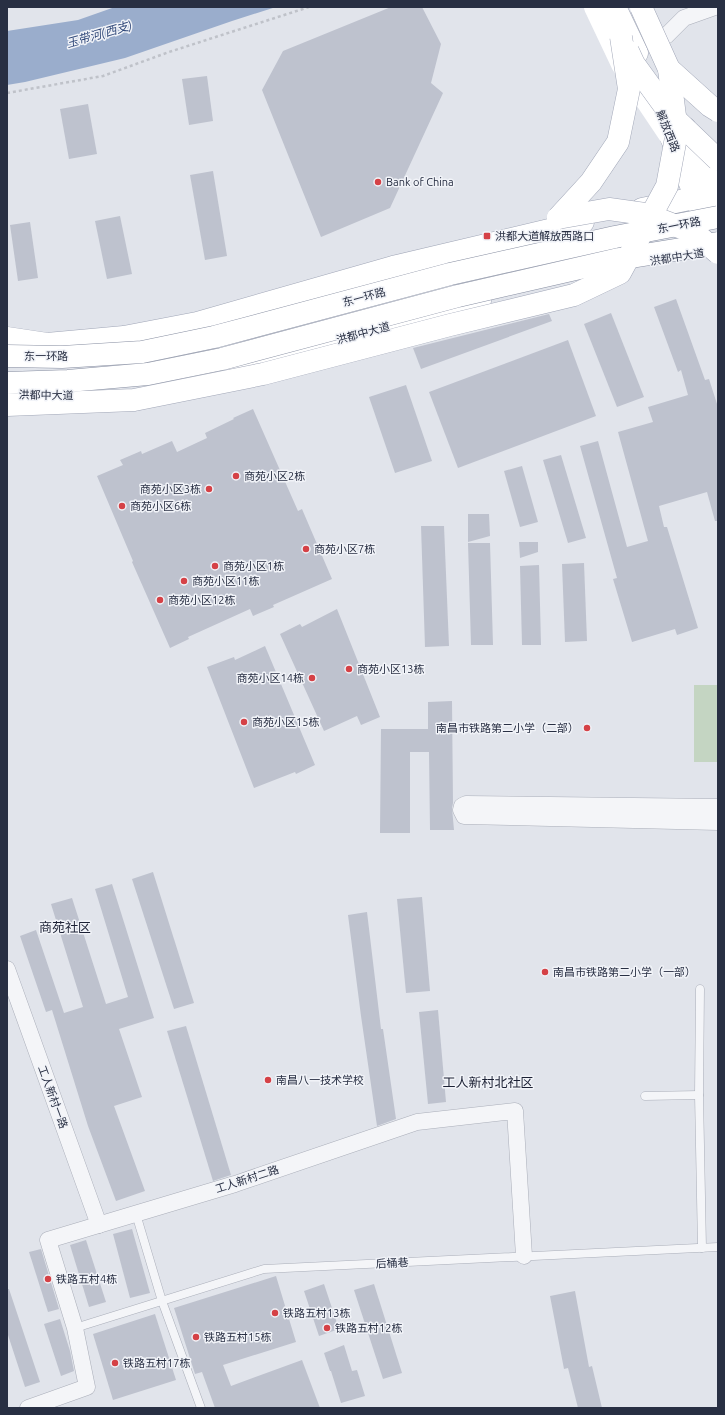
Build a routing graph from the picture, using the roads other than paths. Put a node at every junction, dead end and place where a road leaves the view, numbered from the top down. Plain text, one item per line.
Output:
1 (595, 7) edge
2 (608, 7) edge
3 (615, 7) edge
4 (631, 7) edge
5 (641, 7) edge
6 (653, 7) edge
7 (715, 7) edge
8 (666, 36) junction
9 (621, 37) junction
10 (669, 69) junction
11 (718, 111) edge
12 (680, 138) junction
13 (718, 160) edge
14 (712, 196) edge
15 (718, 217) edge
16 (558, 218) junction
17 (718, 251) edge
18 (7, 337) edge
19 (7, 356) edge
20 (7, 383) edge
21 (7, 394) edge
22 (7, 405) edge
23 (718, 807) edge
24 (718, 822) edge
25 (7, 969) edge
26 (700, 989) dead end
27 (699, 1095) junction
28 (646, 1096) dead end
29 (136, 1214) junction
30 (99, 1225) junction
31 (718, 1247) edge
32 (702, 1248) junction
33 (524, 1256) junction
34 (162, 1301) junction
35 (75, 1328) junction
36 (28, 1408) edge
37 (201, 1408) edge

1 - 12 main road
2 - 9 main road
3 - 12 main road, 解放西路
4 - 12 main road, 解放西路
5 - 10 main road, bridge
6 - 8 main road
7 - 8 street
8 - 12 main road
9 - 13 main road, bridge
9 - 16 main road, bridge
10 - 11 main road, bridge
10 - 22 main road, bridge
12 - 14 main road, 解放西路
14 - 17 main road, 解放西路
14 - 18 main road
15 - 19 main road, 东一环路, bridge
16 - 17 main road, bridge
16 - 18 main road
17 - 20 main road, 东一环路, bridge
17 - 21 main road, 洪都中大道
23 - 24 street
25 - 30 street, 工人新村一路
26 - 27 lane
27 - 28 lane
27 - 32 lane
29 - 30 street, 工人新村二路
29 - 33 street, 工人新村二路
29 - 34 lane
30 - 35 street, 工人新村二路
31 - 32 lane, 后桶巷
32 - 33 lane, 后桶巷
33 - 34 lane, 后桶巷
34 - 35 lane, 后桶巷
34 - 37 lane
35 - 36 street, 工人新村二路

